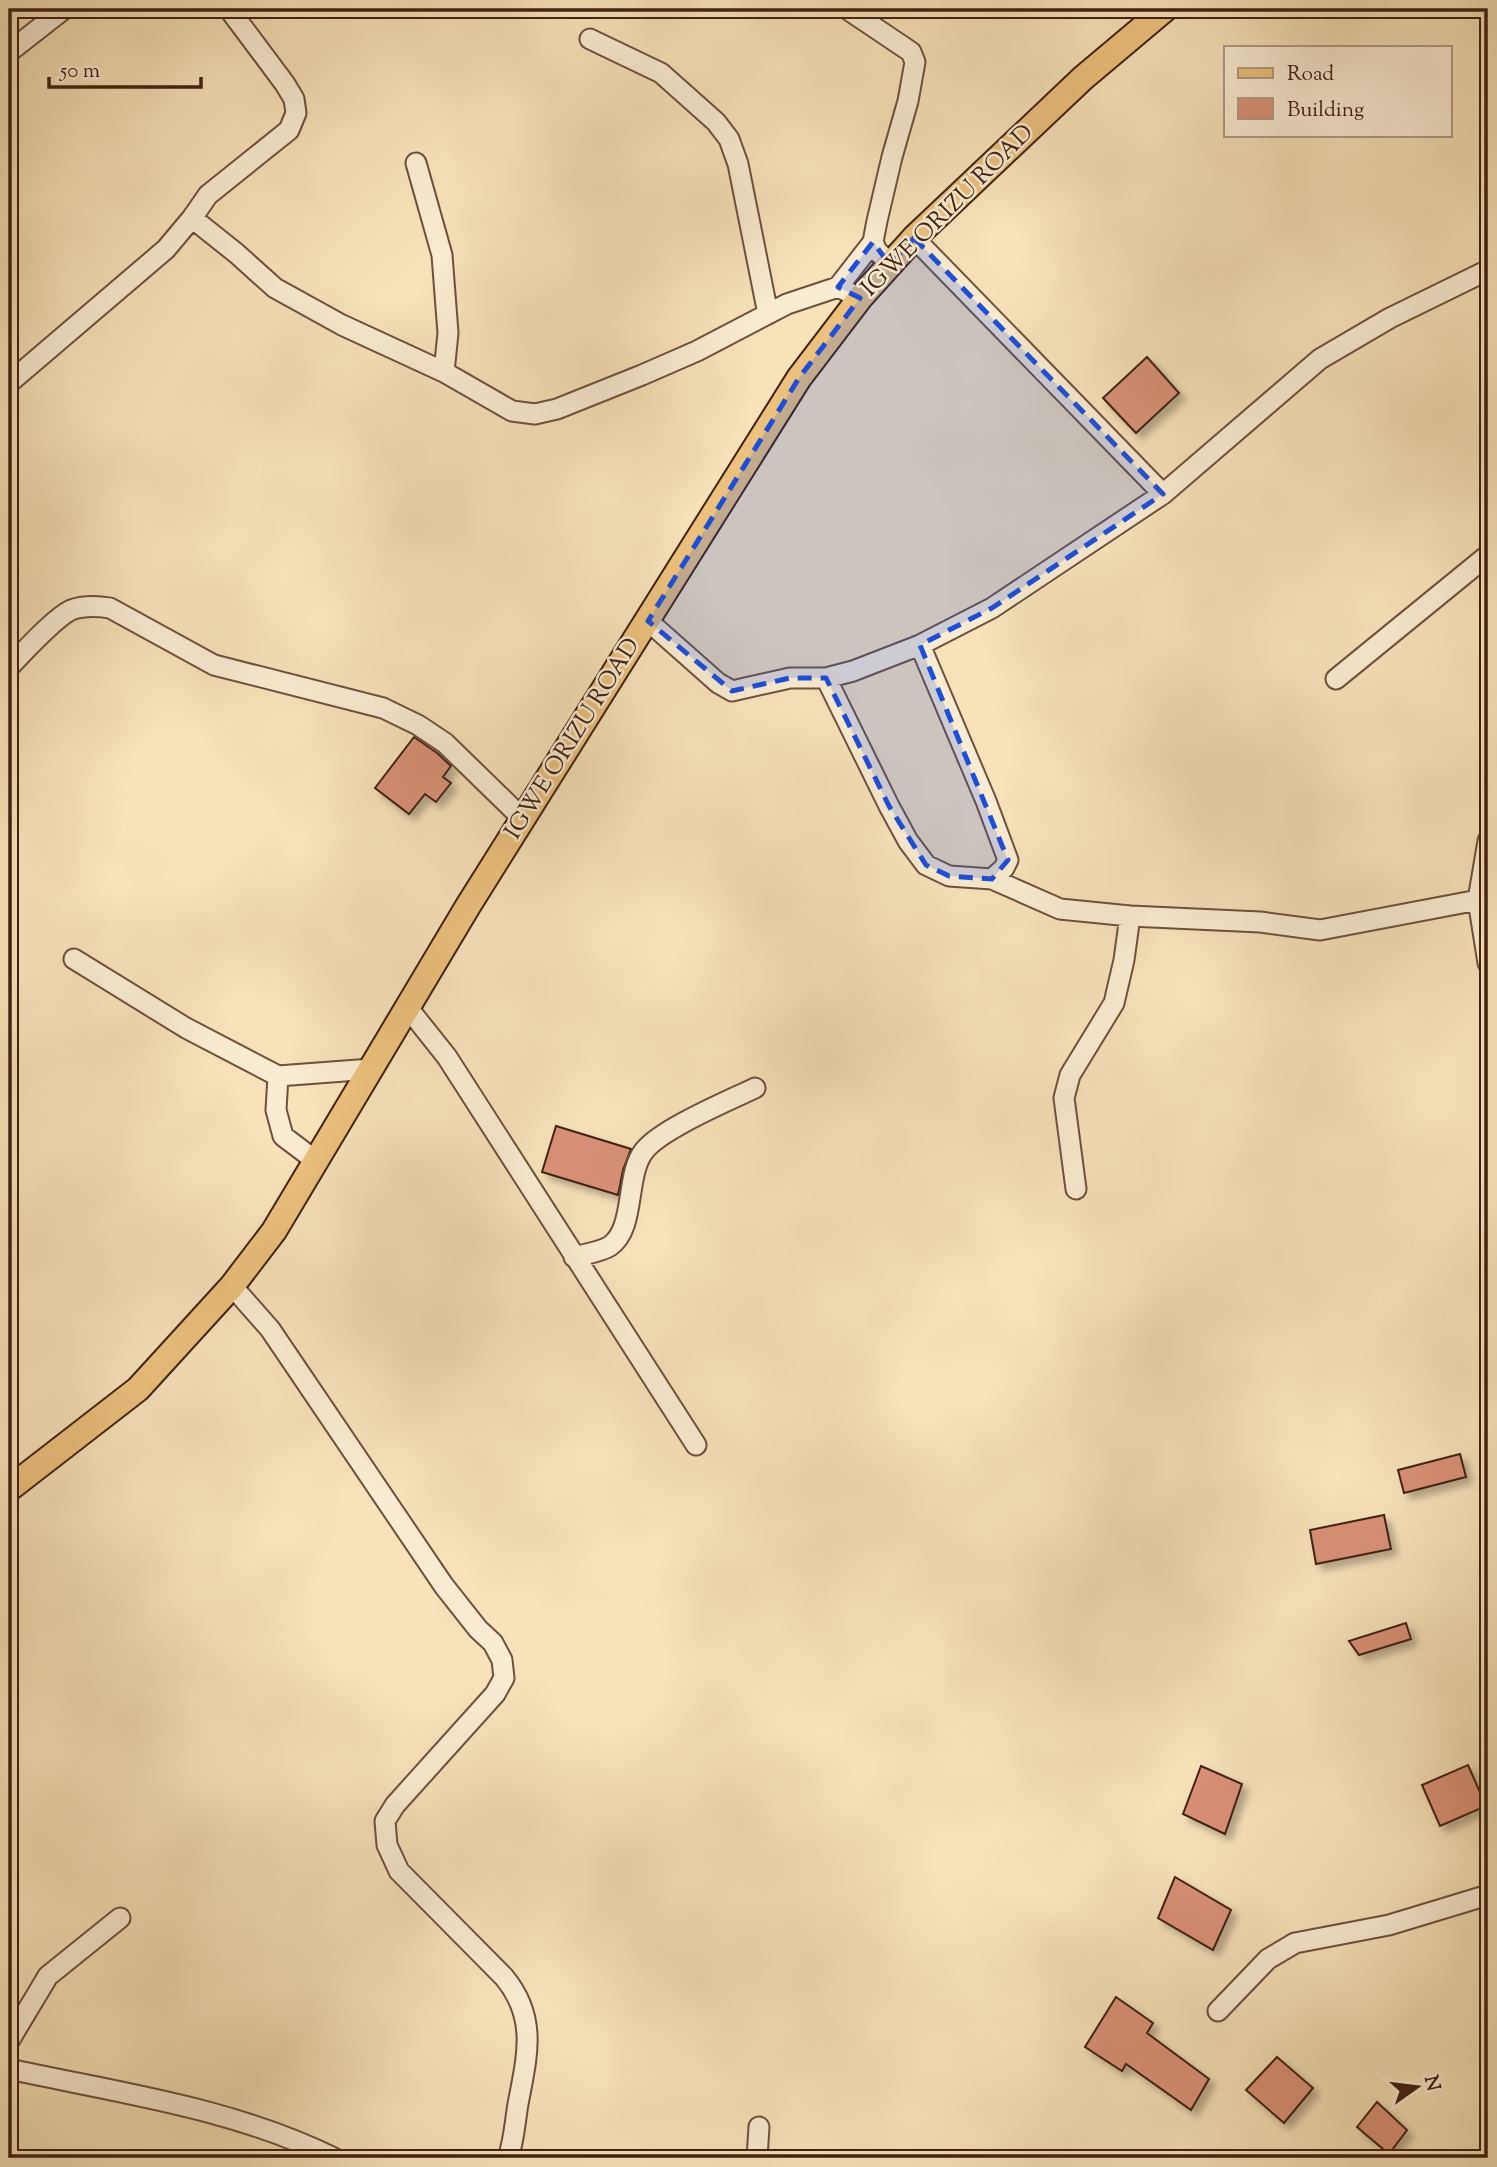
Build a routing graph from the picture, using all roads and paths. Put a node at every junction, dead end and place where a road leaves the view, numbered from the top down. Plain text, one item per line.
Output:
1 (64, 9) edge
2 (229, 9) edge
3 (847, 9) edge
4 (1165, 9) edge
5 (590, 39) dead end
6 (9, 52) edge
7 (416, 163) dead end
8 (192, 218) junction
9 (914, 238) junction
10 (873, 242) junction
11 (891, 264) junction
12 (1488, 270) edge
13 (849, 293) junction
14 (768, 314) junction
15 (444, 372) junction
16 (9, 382) edge
17 (1163, 494) junction
18 (1488, 555) edge
19 (648, 621) junction
20 (920, 645) junction
21 (9, 667) edge
22 (826, 678) junction
23 (1336, 679) dead end
24 (523, 819) junction
25 (1488, 841) edge
26 (992, 879) junction
27 (1478, 900) junction
28 (1130, 916) junction
29 (74, 959) dead end
30 (1488, 963) edge
31 (408, 1008) junction
32 (371, 1069) junction
33 (278, 1076) junction
34 (755, 1088) dead end
35 (316, 1161) junction
36 (1076, 1189) dead end
37 (574, 1257) junction
38 (232, 1286) junction
39 (696, 1445) dead end
40 (9, 1489) edge
41 (1488, 1895) edge
42 (120, 1918) dead end
43 (1218, 2011) dead end
44 (9, 2041) edge
45 (9, 2069) edge
46 (759, 2127) dead end
47 (334, 2158) edge
48 (508, 2158) edge
49 (757, 2158) edge

1 - 6 street
2 - 8 street
3 - 10 street
4 - 9 main road, IGWE ORIZU ROAD
5 - 14 street
7 - 15 street
8 - 15 street
8 - 16 street
9 - 11 main road, IGWE ORIZU ROAD
9 - 17 street
10 - 11 street
10 - 13 street
11 - 13 main road, IGWE ORIZU ROAD
12 - 17 street
13 - 14 street
13 - 19 main road, IGWE ORIZU ROAD
14 - 15 street
17 - 20 street
18 - 23 street
19 - 22 street
19 - 24 main road, IGWE ORIZU ROAD
20 - 22 street
20 - 26 street
21 - 24 street
22 - 26 street
24 - 31 main road, IGWE ORIZU ROAD
25 - 27 street
26 - 28 street
27 - 28 street
27 - 30 street
28 - 36 street
29 - 33 street
31 - 32 main road, IGWE ORIZU ROAD
31 - 37 street
32 - 33 street
32 - 35 main road, IGWE ORIZU ROAD
33 - 35 street
34 - 37 street
35 - 38 main road, IGWE ORIZU ROAD
37 - 39 street
38 - 40 main road, IGWE ORIZU ROAD
38 - 48 street
41 - 43 street
42 - 44 street
45 - 47 street
46 - 49 street

